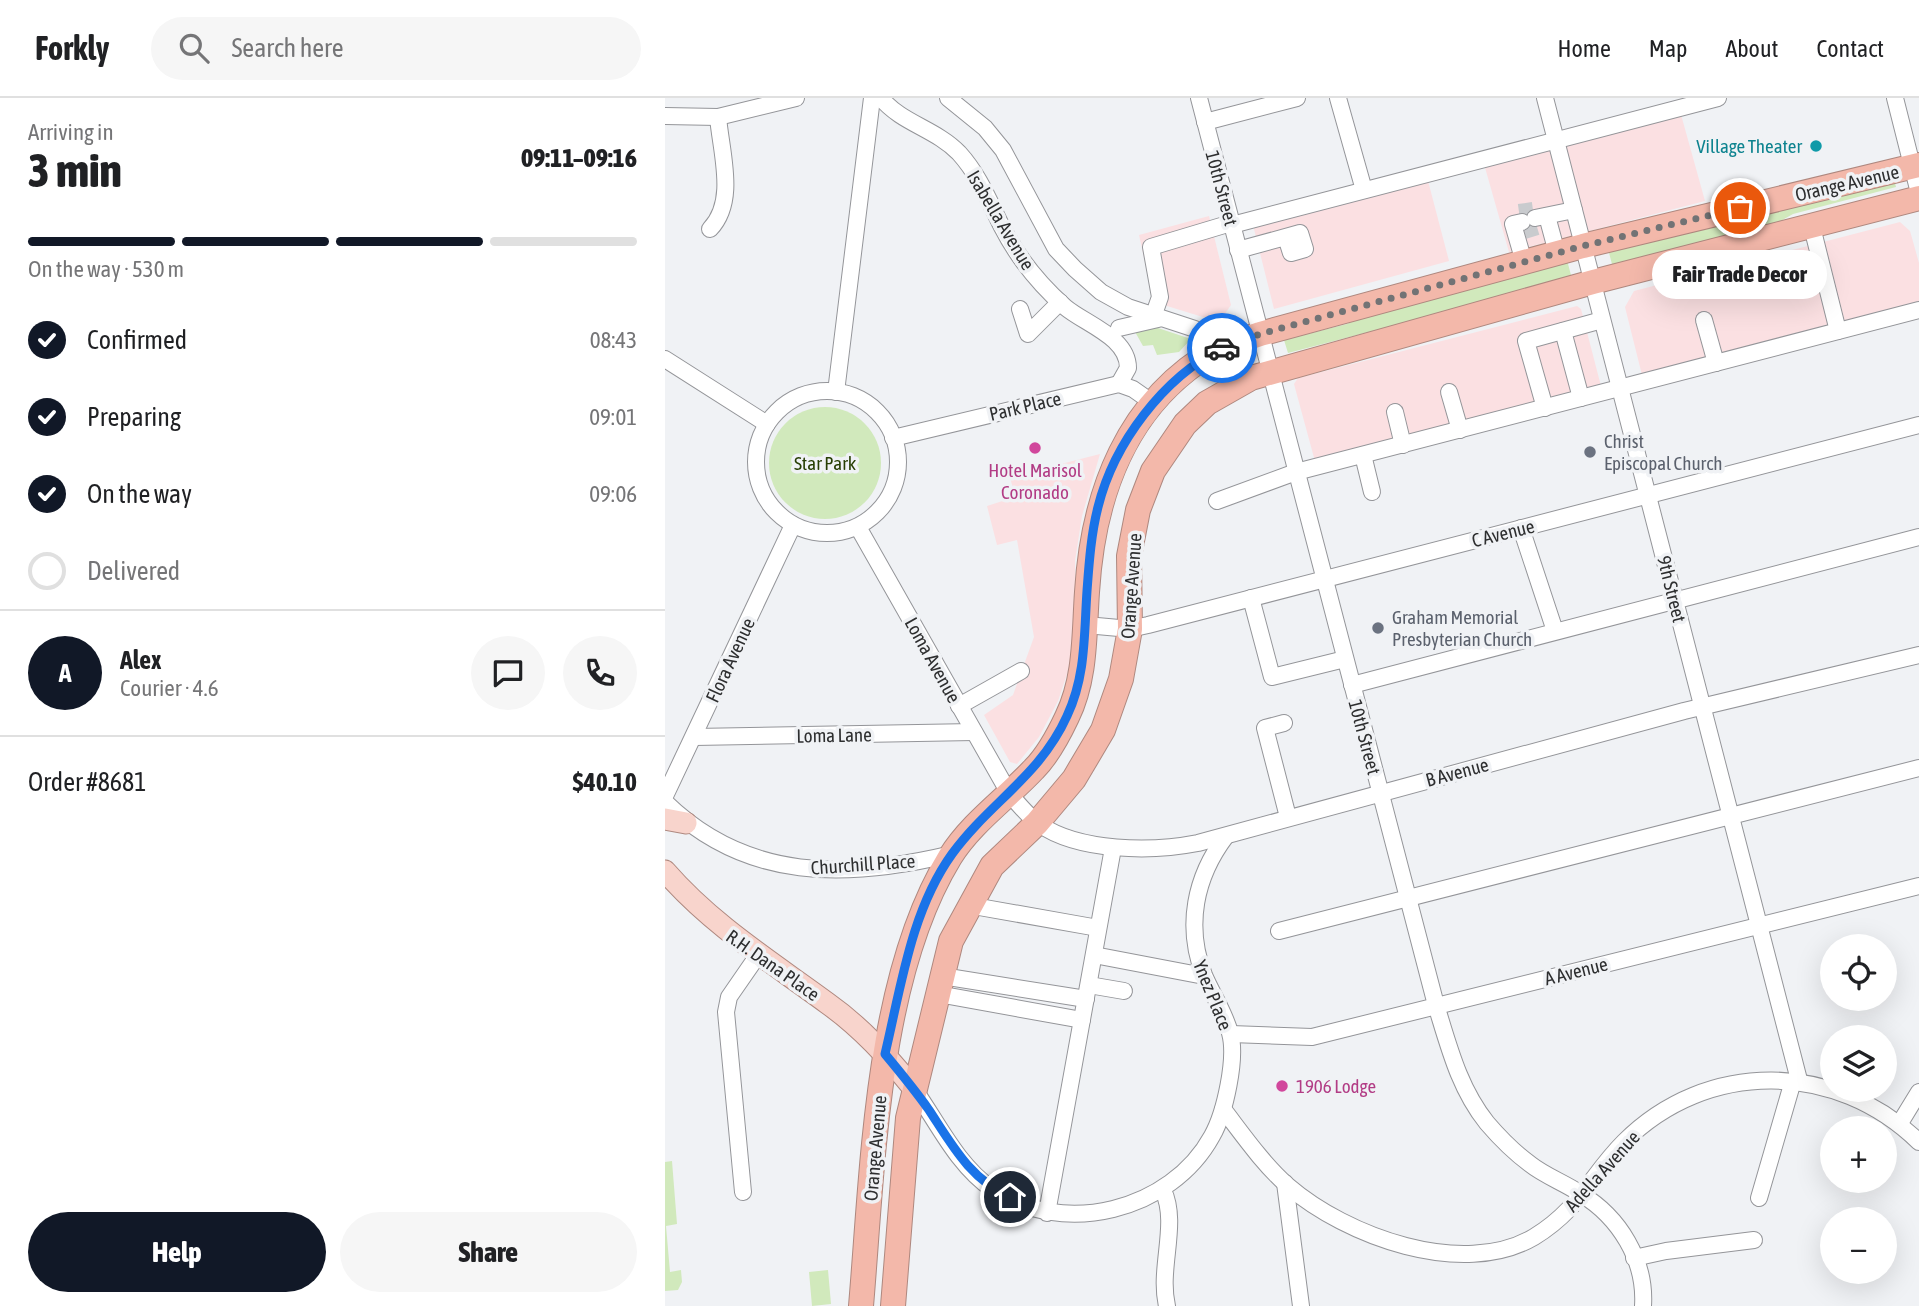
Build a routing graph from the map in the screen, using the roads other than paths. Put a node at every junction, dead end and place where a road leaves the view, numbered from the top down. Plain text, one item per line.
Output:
1 (796, 98) edge
2 (872, 98) edge
3 (881, 98) edge
4 (948, 98) edge
5 (1199, 98) edge
6 (1297, 98) edge
7 (1338, 98) edge
8 (1545, 98) edge
9 (1718, 98) edge
10 (1895, 98) edge
11 (665, 116) edge
12 (718, 117) junction
13 (1205, 122) junction
14 (1556, 139) junction
15 (1916, 166) edge
16 (1364, 190) junction
17 (1919, 195) edge
18 (1574, 210) junction
19 (1530, 220) junction
20 (1232, 224) junction
21 (1812, 226) junction
22 (710, 229) dead end
23 (1286, 237) dead end
24 (1583, 246) junction
25 (1238, 250) junction
26 (1557, 253) junction
27 (1524, 262) junction
28 (1593, 282) junction
29 (1060, 302) junction
30 (1128, 307) junction
31 (1020, 309) dead end
32 (1919, 310) edge
33 (1157, 316) junction
34 (1602, 320) junction
35 (1704, 320) dead end
36 (1563, 331) junction
37 (1838, 331) junction
38 (1113, 332) junction
39 (1260, 334) junction
40 (1219, 349) junction
41 (665, 359) edge
42 (1716, 363) junction
43 (1270, 373) junction
44 (1119, 384) junction
45 (1620, 388) junction
46 (836, 392) junction
47 (1449, 392) dead end
48 (1581, 398) junction
49 (1153, 403) junction
50 (1545, 408) junction
51 (1395, 412) dead end
52 (767, 424) junction
53 (1919, 425) edge
54 (1460, 430) junction
55 (893, 438) junction
56 (1403, 444) junction
57 (1363, 455) junction
58 (1296, 472) junction
59 (1372, 492) dead end
60 (1648, 495) junction
61 (1217, 501) dead end
62 (793, 525) junction
63 (858, 527) junction
64 (1521, 528) junction
65 (1919, 537) edge
66 (1324, 579) junction
67 (1251, 598) junction
68 (1675, 600) junction
69 (1086, 625) junction
70 (1130, 629) junction
71 (1555, 631) junction
72 (1919, 655) edge
73 (1345, 660) junction
74 (1021, 671) dead end
75 (1352, 685) junction
76 (959, 706) junction
77 (1702, 707) junction
78 (1284, 723) dead end
79 (974, 732) junction
80 (694, 737) junction
81 (1919, 768) edge
82 (1009, 793) junction
83 (1380, 793) junction
84 (665, 796) edge
85 (665, 802) edge
86 (1288, 817) junction
87 (1731, 818) junction
88 (675, 821) edge
89 (1037, 823) junction
90 (1226, 836) junction
91 (1113, 848) junction
92 (952, 854) junction
93 (665, 872) edge
94 (1919, 886) edge
95 (1408, 898) junction
96 (968, 905) junction
97 (1759, 927) junction
98 (1098, 928) junction
99 (1279, 931) dead end
100 (1094, 955) junction
101 (758, 956) junction
102 (1204, 976) junction
103 (940, 985) junction
104 (1123, 991) dead end
105 (1087, 992) junction
106 (1436, 1005) junction
107 (1082, 1020) junction
108 (1231, 1034) junction
109 (885, 1054) junction
110 (1796, 1080) junction
111 (914, 1089) junction
112 (1919, 1092) edge
113 (1223, 1109) junction
114 (1901, 1124) junction
115 (1919, 1142) edge
116 (1285, 1183) junction
117 (1163, 1190) junction
118 (743, 1192) dead end
119 (1583, 1195) junction
120 (1759, 1198) dead end
121 (1048, 1213) junction
122 (1754, 1240) dead end
123 (1634, 1258) junction
124 (862, 1306) edge
125 (893, 1306) edge
126 (1167, 1306) edge
127 (1301, 1306) edge
128 (1643, 1306) edge

1 - 12 street
2 - 46 street
3 - 29 street, Isabella Avenue
4 - 30 street, Isabella Avenue
5 - 13 street, 10th Street
6 - 13 street
7 - 16 street
8 - 14 street, 9th Street
9 - 14 street
10 - 15 street
11 - 12 street
12 - 22 street
13 - 20 street, 10th Street
14 - 16 street
14 - 18 street, 9th Street
15 - 17 street
15 - 24 highway, Orange Avenue
16 - 20 street
17 - 21 highway, Orange Avenue
18 - 19 street
18 - 24 street, 9th Street
19 - 26 street
19 - 27 street
20 - 25 street, 10th Street
20 - 33 street
21 - 28 highway, Orange Avenue
21 - 37 street
23 - 25 street
24 - 26 highway, Orange Avenue
24 - 28 street, 9th Street
25 - 39 street, 10th Street
26 - 27 highway, Orange Avenue
27 - 39 highway, Orange Avenue
28 - 34 street, 9th Street
28 - 43 highway, Orange Avenue
29 - 31 street
29 - 38 street, Isabella Avenue
30 - 33 street, Isabella Avenue
30 - 38 street
32 - 37 street
33 - 38 street
33 - 40 street, Isabella Avenue
34 - 36 street
34 - 45 street, 9th Street
35 - 42 street
36 - 48 street
36 - 50 street
37 - 42 street
38 - 44 street, Isabella Avenue
39 - 40 highway, Orange Avenue
39 - 43 street, 10th Street
40 - 49 highway, Orange Avenue
41 - 52 street
42 - 45 street
43 - 58 street, 10th Street
43 - 70 highway, Orange Avenue
44 - 49 street
44 - 55 street, Park Place
45 - 48 street
45 - 60 street, 9th Street
46 - 52 street
46 - 55 street
47 - 54 street
48 - 50 street
49 - 69 highway, Orange Avenue
50 - 54 street
51 - 56 street
52 - 62 street
53 - 60 street, C Avenue
54 - 56 street
55 - 63 street
56 - 57 street
57 - 58 street
57 - 59 street
58 - 61 street
58 - 66 street, 10th Street
60 - 64 street, C Avenue
60 - 68 street, 9th Street
62 - 63 street
62 - 80 street, Flora Avenue
63 - 76 street, Loma Avenue
64 - 66 street, C Avenue
64 - 71 street
65 - 68 street
66 - 67 street, C Avenue
66 - 73 street, 10th Street
67 - 70 street, C Avenue
67 - 73 street
68 - 71 street
68 - 77 street, 9th Street
69 - 70 street, C Avenue
69 - 82 highway, Orange Avenue
70 - 89 highway, Orange Avenue
71 - 75 street
72 - 77 street, B Avenue
73 - 75 street, 10th Street
74 - 76 street
75 - 83 street, 10th Street
76 - 79 street, Loma Avenue
77 - 83 street, B Avenue
77 - 87 street, 9th Street
78 - 86 street
79 - 80 street, Loma Lane
79 - 82 street, Loma Avenue
80 - 84 street, Flora Avenue
81 - 87 street
82 - 89 street, B Avenue
82 - 92 highway, Orange Avenue
83 - 86 street, B Avenue
83 - 95 street, 10th Street
85 - 88 street, Churchill Place
86 - 90 street, B Avenue
87 - 95 street
87 - 97 street, 9th Street
88 - 92 street, Churchill Place
89 - 91 street, B Avenue
89 - 96 highway, Orange Avenue
90 - 91 street, B Avenue
90 - 102 street, Ynez Place
91 - 98 street
92 - 109 highway, Orange Avenue
93 - 101 main road, R.H. Dana Place
94 - 97 street, A Avenue
95 - 99 street
95 - 106 street, 10th Street
96 - 98 street
96 - 103 highway, Orange Avenue
97 - 106 street, A Avenue
97 - 110 street, 9th Street
98 - 100 street
100 - 102 street
100 - 105 street
101 - 109 main road, R.H. Dana Place
101 - 118 street
102 - 108 street, Ynez Place
103 - 105 street
103 - 107 street
103 - 111 highway, Orange Avenue
104 - 105 street
105 - 107 street
106 - 108 street, A Avenue
106 - 119 street, 10th Street
107 - 121 street
108 - 113 street, Ynez Place
109 - 111 main road
109 - 124 highway, Orange Avenue
110 - 114 street, Adella Avenue
110 - 119 street, Adella Avenue
110 - 120 street
111 - 121 street
111 - 125 highway, Orange Avenue
112 - 114 street
113 - 116 street, Adella Avenue
113 - 117 street, Ynez Place
114 - 115 street, Adella Avenue
116 - 119 street, Adella Avenue
116 - 127 street
117 - 121 street
117 - 126 street
119 - 123 street, 10th Street
122 - 123 street
123 - 128 street, 10th Street

